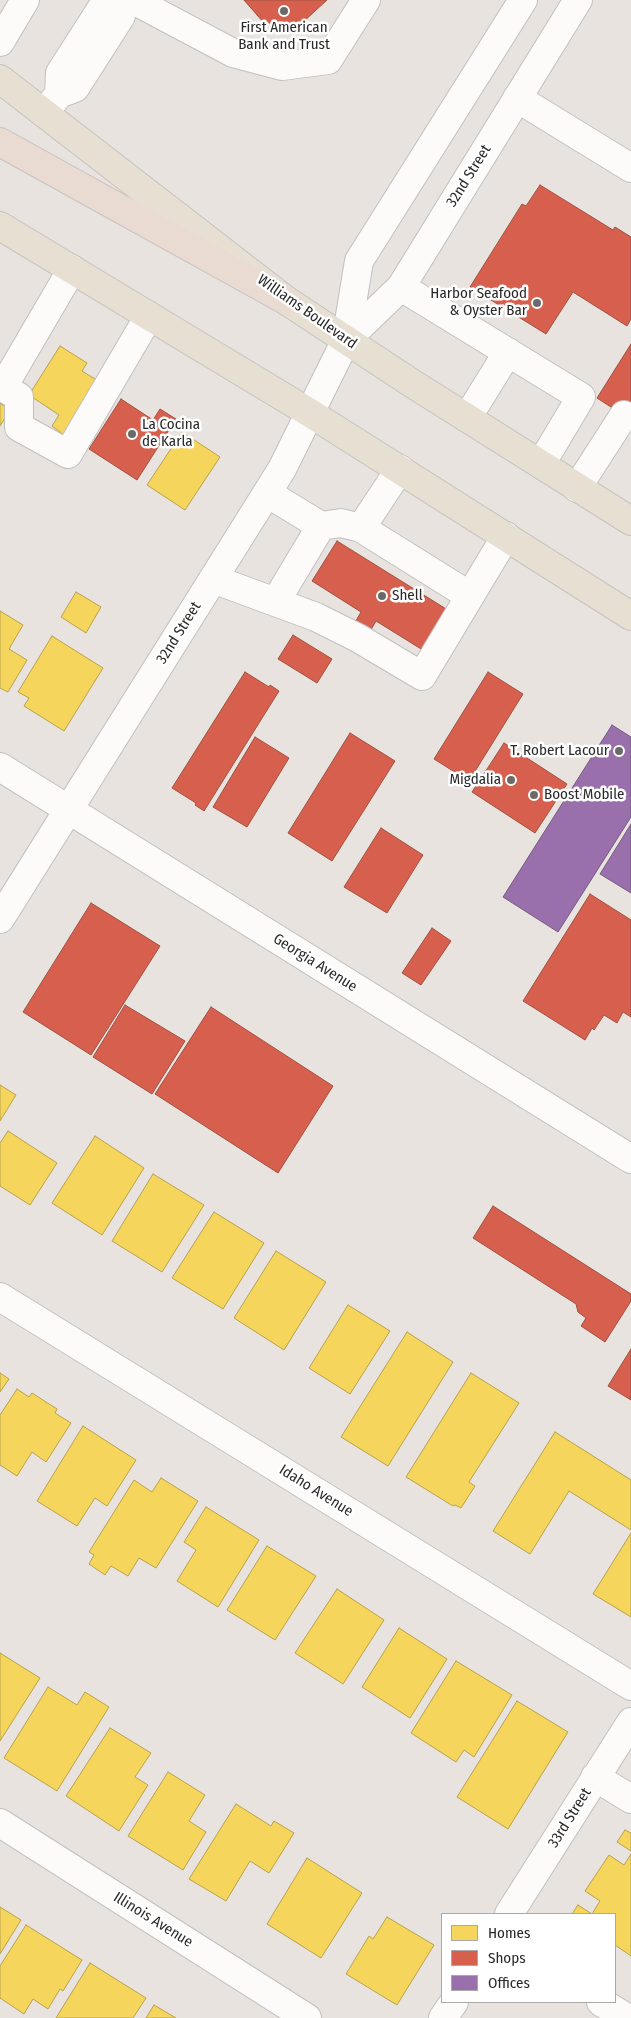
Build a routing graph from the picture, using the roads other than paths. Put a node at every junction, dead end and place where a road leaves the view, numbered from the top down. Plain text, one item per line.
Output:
1 (25, 0) edge
2 (112, 0) edge
3 (120, 0) edge
4 (133, 0) edge
5 (366, 0) edge
6 (523, 0) edge
7 (578, 0) edge
8 (0, 42) edge
9 (0, 79) edge
10 (518, 98) junction
11 (51, 103) junction
12 (0, 142) edge
13 (631, 168) edge
14 (0, 226) edge
15 (72, 269) junction
16 (401, 287) junction
17 (287, 301) junction
18 (149, 316) junction
19 (346, 340) junction
20 (508, 352) junction
21 (310, 413) junction
22 (624, 415) dead end
23 (467, 418) junction
24 (541, 464) junction
25 (400, 469) junction
26 (577, 488) junction
27 (267, 493) junction
28 (631, 521) edge
29 (321, 526) junction
30 (361, 528) junction
31 (506, 536) junction
32 (213, 579) junction
33 (470, 596) junction
34 (276, 601) junction
35 (631, 616) edge
36 (0, 767) edge
37 (68, 810) junction
38 (0, 919) edge
39 (631, 1159) edge
40 (0, 1297) edge
41 (631, 1686) edge
42 (630, 1727) edge
43 (595, 1777) junction
44 (631, 1799) edge
45 (0, 1823) edge
46 (510, 1913) edge
47 (453, 2003) edge
48 (603, 2003) edge
49 (307, 2018) edge
50 (444, 2018) edge
51 (627, 2018) edge

1 - 8 street
2 - 11 street
3 - 11 street
4 - 5 street
6 - 19 street, 32nd Street
7 - 10 street, 32nd Street
9 - 11 main road, Williams Boulevard
10 - 13 street
10 - 16 street, 32nd Street
11 - 17 main road, Williams Boulevard
12 - 17 highway
14 - 15 main road
15 - 18 main road
15 - 18 street
16 - 19 street, 32nd Street
16 - 20 street
17 - 19 main road, Williams Boulevard
18 - 21 main road
19 - 21 street, 32nd Street
19 - 23 main road, Williams Boulevard
20 - 23 street
20 - 24 street
21 - 25 main road
21 - 27 street, 32nd Street
22 - 26 street
23 - 24 main road, Williams Boulevard
24 - 26 main road, Williams Boulevard
25 - 30 street
25 - 31 main road
26 - 28 main road, Williams Boulevard
27 - 29 street
27 - 32 street, 32nd Street
29 - 30 street
29 - 34 street
30 - 33 street
31 - 33 street
31 - 35 main road
32 - 34 street
32 - 37 street, 32nd Street
33 - 34 street
36 - 37 street, Georgia Avenue
37 - 38 street, 32nd Street
37 - 39 street, Georgia Avenue
40 - 41 street, Idaho Avenue
42 - 43 street, 33rd Street
43 - 44 street
43 - 46 street, 33rd Street
45 - 49 street, Illinois Avenue
47 - 50 street
48 - 51 street

